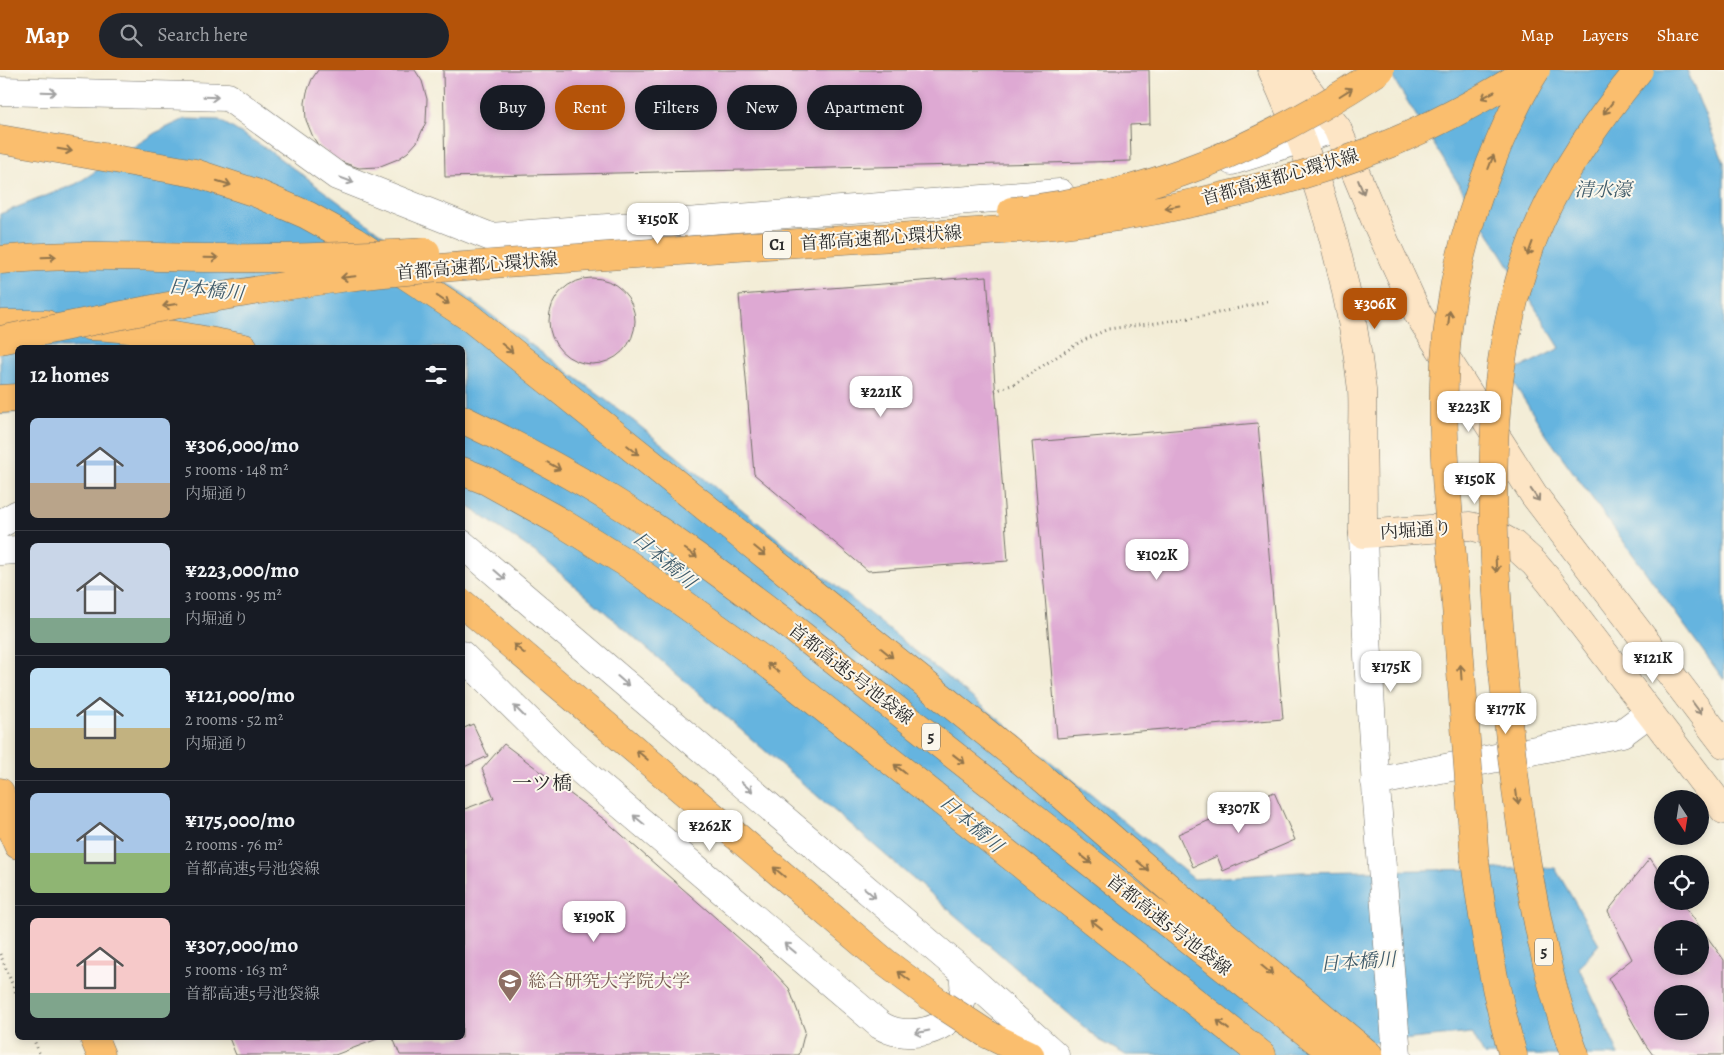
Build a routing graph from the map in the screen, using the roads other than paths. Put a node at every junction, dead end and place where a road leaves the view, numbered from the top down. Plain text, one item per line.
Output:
1 (1272, 70) edge
2 (1293, 70) edge
3 (1380, 70) edge
4 (1530, 70) edge
5 (1536, 70) edge
6 (1639, 70) edge
7 (0, 91) edge
8 (1337, 128) junction
9 (0, 139) edge
10 (1301, 140) junction
11 (0, 260) edge
12 (0, 324) edge
13 (0, 340) edge
14 (230, 345) edge
15 (15, 398) edge
16 (0, 399) edge
17 (465, 420) edge
18 (465, 472) edge
19 (15, 516) edge
20 (0, 524) edge
21 (1363, 534) junction
22 (465, 547) edge
23 (15, 550) edge
24 (0, 551) edge
25 (465, 605) edge
26 (465, 658) edge
27 (1649, 713) junction
28 (1724, 744) edge
29 (1375, 782) junction
30 (0, 792) edge
31 (1724, 810) edge
32 (15, 838) edge
33 (962, 971) junction
34 (95, 1040) edge
35 (101, 1055) edge
36 (1048, 1055) edge
37 (1262, 1055) edge
38 (1335, 1055) edge
39 (1369, 1055) edge
40 (1397, 1055) edge
41 (1512, 1055) edge
42 (1575, 1055) edge

1 - 10 main road, 内堀通り
2 - 8 main road
11 -> 3 main road, 首都高速都心環状線 / C1, bridge
4 -> 13 main road, 首都高速都心環状線 / C1, bridge
41 -> 5 main road, bridge
6 -> 42 main road, 5, bridge
7 -> 10 street
8 - 10 street
8 -> 28 main road
9 -> 39 main road, bridge
10 - 21 main road, 内堀通り
12 - 14 main road, bridge
15 - 16 main road
17 -> 38 main road, 首都高速5号池袋線 / 5
37 -> 18 main road
19 - 20 street
21 - 27 main road, 内堀通り
21 - 29 street
22 -> 33 street
23 - 24 street
36 -> 25 main road, bridge
33 -> 26 street
27 - 29 street
27 - 31 main road, 内堀通り
29 - 40 street
30 - 32 main road
33 - 36 street
34 - 35 main road

